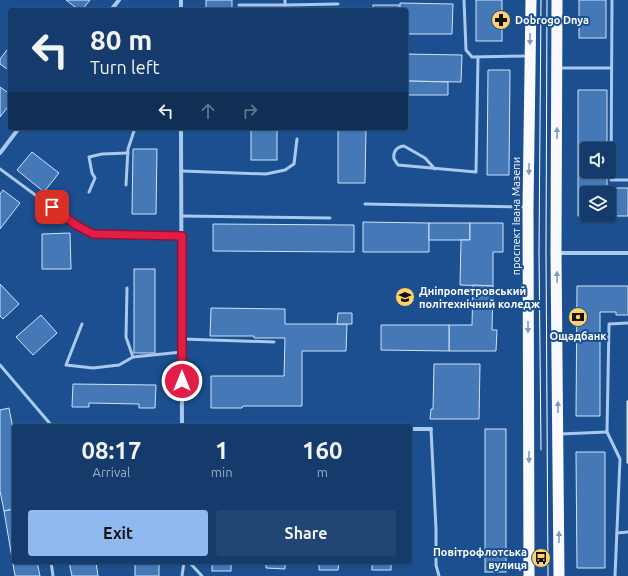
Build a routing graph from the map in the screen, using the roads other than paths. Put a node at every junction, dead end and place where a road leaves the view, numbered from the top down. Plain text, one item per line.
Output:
1 (119, 0) edge
2 (285, 0) edge
3 (464, 0) edge
4 (531, 0) edge
5 (557, 0) edge
6 (612, 0) edge
7 (338, 4) dead end
8 (285, 5) junction
9 (239, 6) dead end
10 (113, 8) edge
11 (530, 56) junction
12 (478, 57) junction
13 (557, 68) junction
14 (612, 68) junction
15 (17, 130) edge
16 (134, 130) edge
17 (181, 130) edge
18 (297, 139) dead end
19 (0, 153) edge
20 (128, 153) junction
21 (0, 169) edge
22 (435, 169) junction
23 (182, 171) junction
24 (628, 180) edge
25 (126, 185) dead end
26 (90, 192) dead end
27 (365, 204) dead end
28 (528, 207) junction
29 (182, 216) junction
30 (330, 218) dead end
31 (182, 236) junction
32 (556, 252) junction
33 (628, 253) edge
34 (127, 288) dead end
35 (628, 323) edge
36 (82, 324) dead end
37 (182, 339) junction
38 (274, 342) dead end
39 (182, 352) junction
40 (132, 357) junction
41 (0, 365) edge
42 (50, 424) edge
43 (182, 424) edge
44 (412, 429) edge
45 (431, 429) joint
46 (607, 432) junction
47 (558, 434) junction
48 (628, 532) edge
49 (617, 533) junction
50 (51, 564) edge
51 (184, 564) edge
52 (191, 564) edge
53 (53, 576) edge
54 (182, 576) edge
55 (202, 576) edge
56 (439, 576) edge
57 (529, 576) edge
58 (559, 576) edge
59 (615, 576) edge

1 - 10 street
2 - 8 lane
3 - 12 lane
4 -> 11 highway, проспект Івана Мазепи
5 - 13 highway
6 - 14 lane
7 - 8 lane
8 - 9 lane
11 - 12 lane
11 -> 28 highway, проспект Івана Мазепи
12 - 22 lane
13 - 14 lane
32 -> 13 highway
14 - 24 lane
15 - 19 street
16 - 20 lane
17 - 23 street
18 - 23 lane
20 - 25 lane
20 - 26 lane
21 - 31 lane
22 - 22 lane
23 - 29 street
27 - 28 lane
28 -> 57 highway, проспект Івана Мазепи
29 - 30 lane
29 - 31 street
31 - 37 street
32 - 33 street
47 -> 32 highway
34 - 40 lane
35 - 46 lane
36 - 40 lane
37 - 38 lane
37 - 39 street
39 - 40 lane
39 - 43 street
41 - 42 lane
44 - 45 street
45 - 56 lane
46 - 47 lane
46 - 49 lane
58 -> 47 highway
48 - 49 lane
49 - 59 lane
50 - 53 lane
51 - 54 lane
52 - 55 lane

